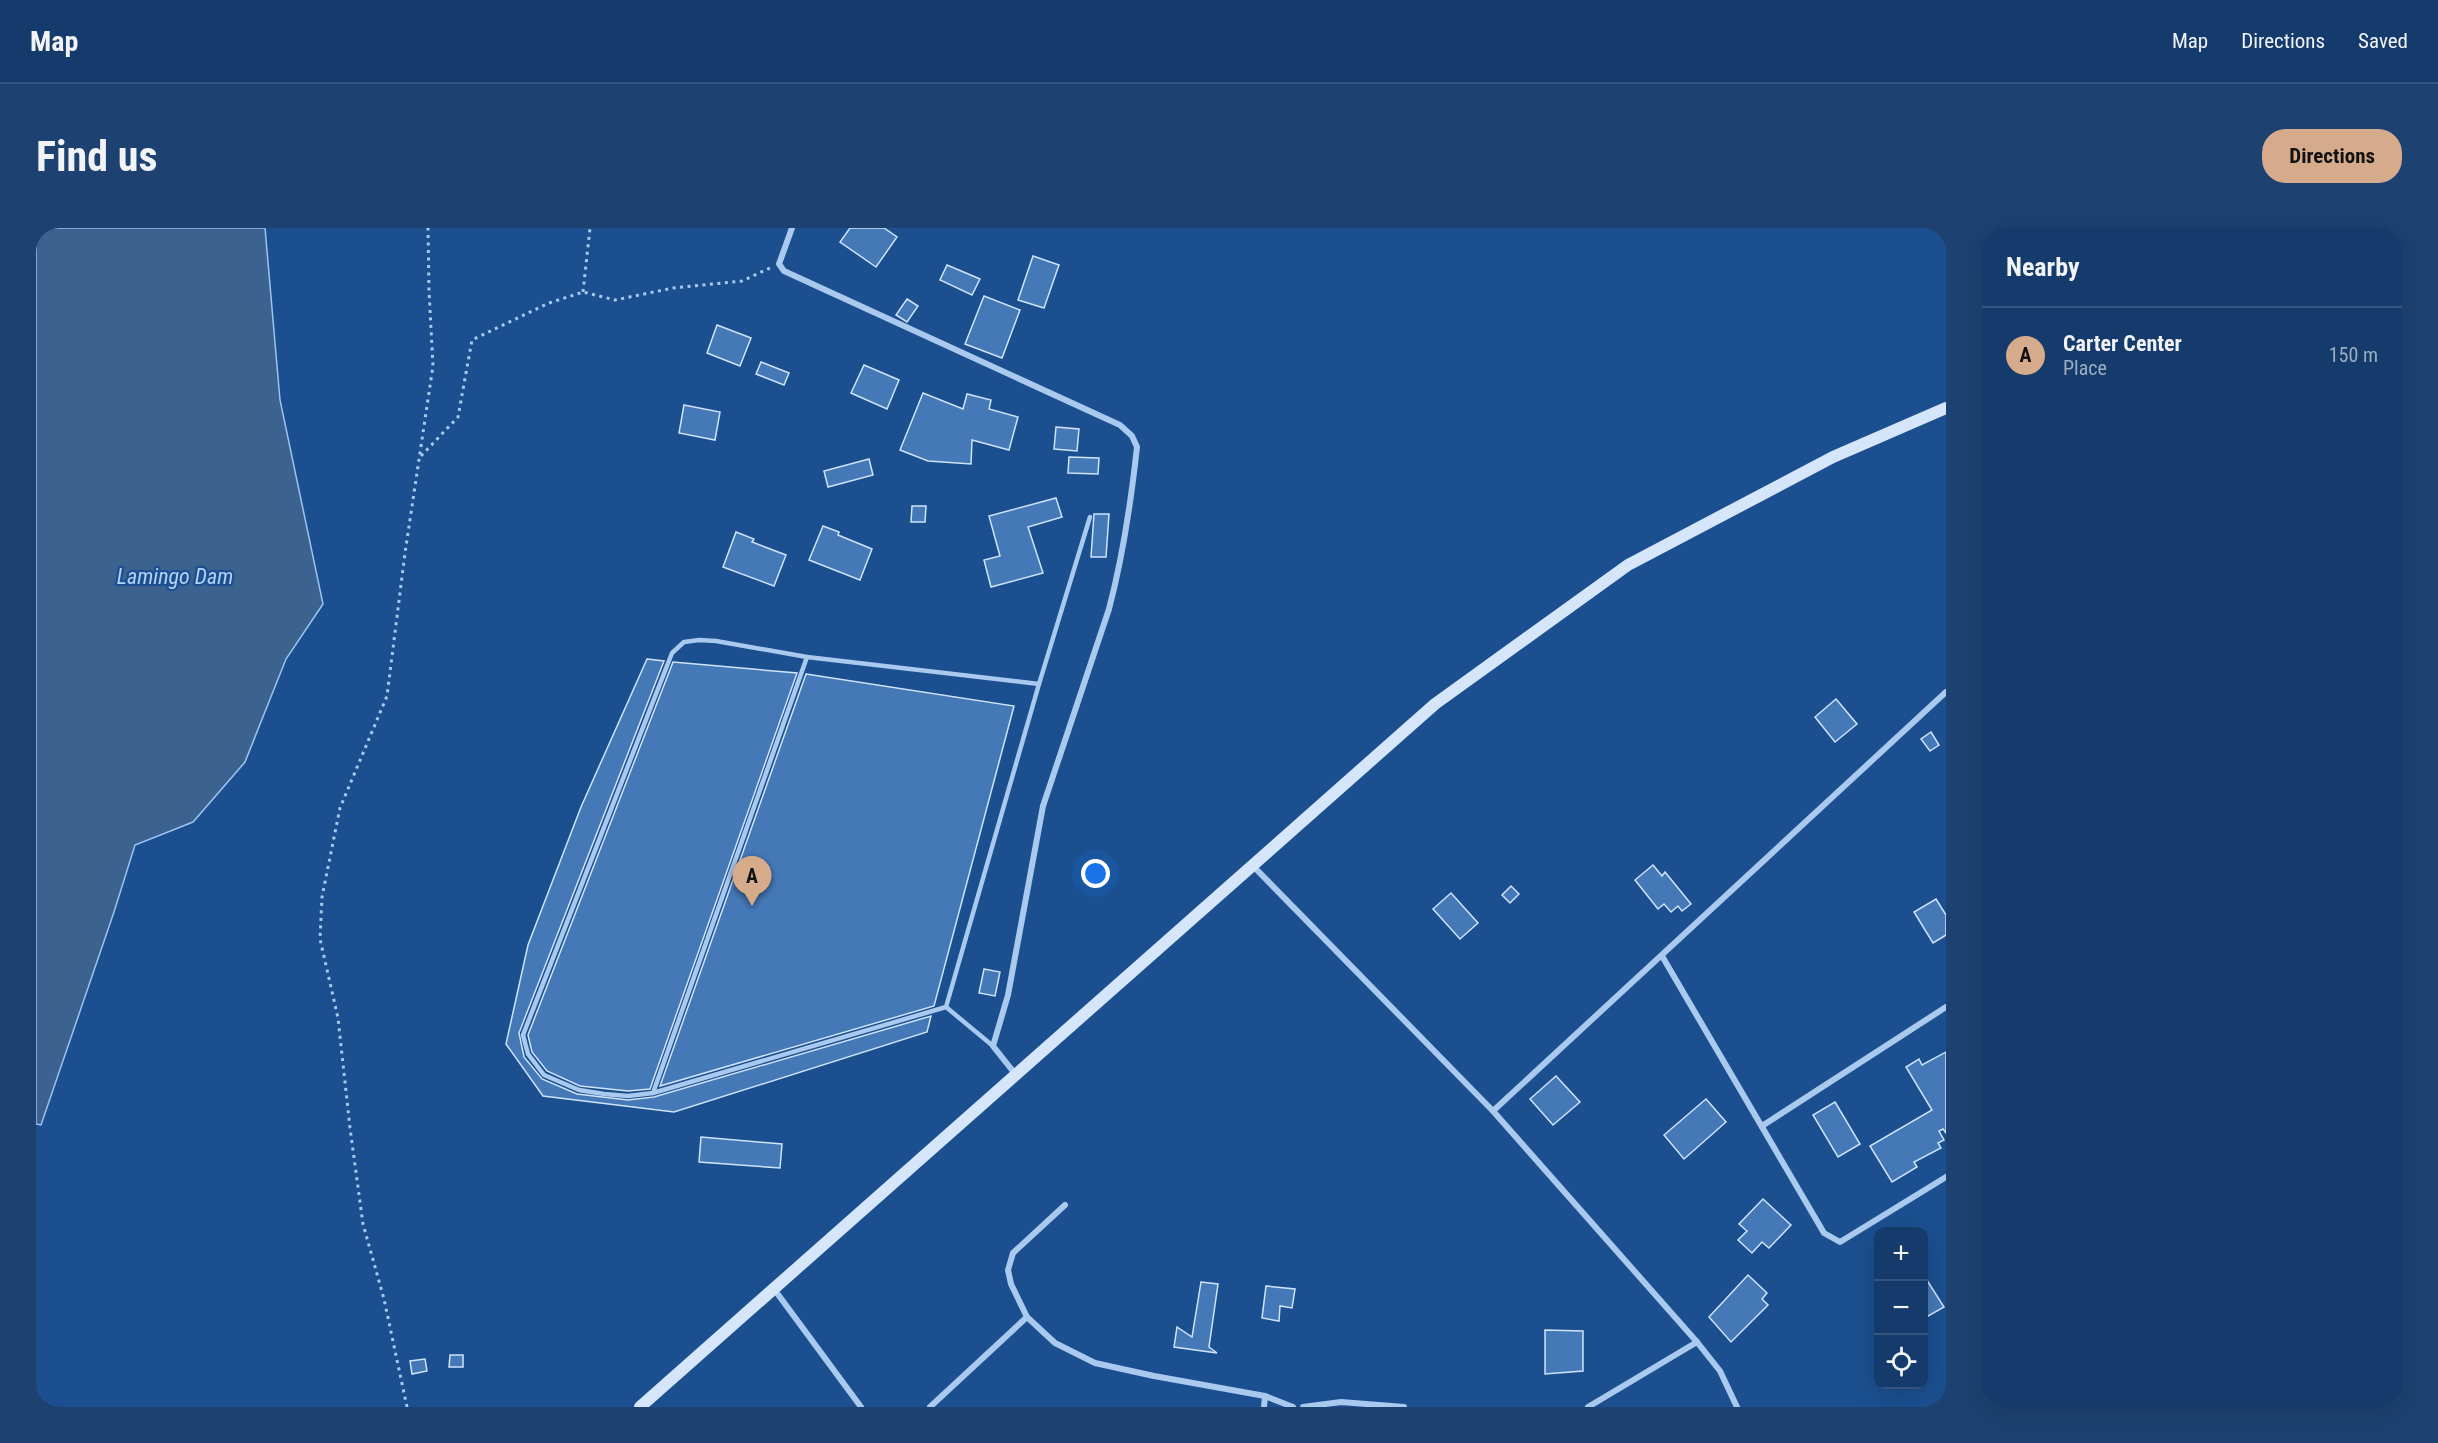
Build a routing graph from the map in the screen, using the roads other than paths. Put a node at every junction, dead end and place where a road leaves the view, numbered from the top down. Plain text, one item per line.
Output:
1 (792, 228) edge
2 (1946, 408) edge
3 (1090, 517) dead end
4 (807, 657) junction
5 (1039, 684) junction
6 (1946, 692) edge
7 (1252, 865) junction
8 (1662, 956) junction
9 (946, 1007) junction
10 (1946, 1007) edge
11 (993, 1046) junction
12 (1016, 1075) junction
13 (653, 1093) junction
14 (1493, 1111) junction
15 (1762, 1126) junction
16 (1946, 1177) edge
17 (1065, 1205) dead end
18 (774, 1288) junction
19 (1027, 1317) junction
20 (1697, 1342) junction
21 (1265, 1396) junction
22 (640, 1407) edge
23 (861, 1407) edge
24 (930, 1407) edge
25 (1264, 1407) edge
26 (1293, 1407) edge
27 (1303, 1407) edge
28 (1404, 1407) edge
29 (1588, 1407) edge
30 (1737, 1407) edge

1 - 11 street
2 - 7 main road
3 - 5 lane
4 - 5 lane
4 - 13 lane
4 - 13 lane
5 - 9 lane
6 - 8 street
7 - 12 main road
7 - 14 street
8 - 14 street
8 - 15 street
9 - 11 lane
9 - 13 lane
10 - 15 street
11 - 12 street
12 - 18 main road
14 - 20 street
15 - 16 street
17 - 19 street
18 - 22 main road
18 - 23 street
19 - 21 street
19 - 24 street
20 - 29 street
20 - 30 street
21 - 25 street
21 - 26 street
27 - 28 street

